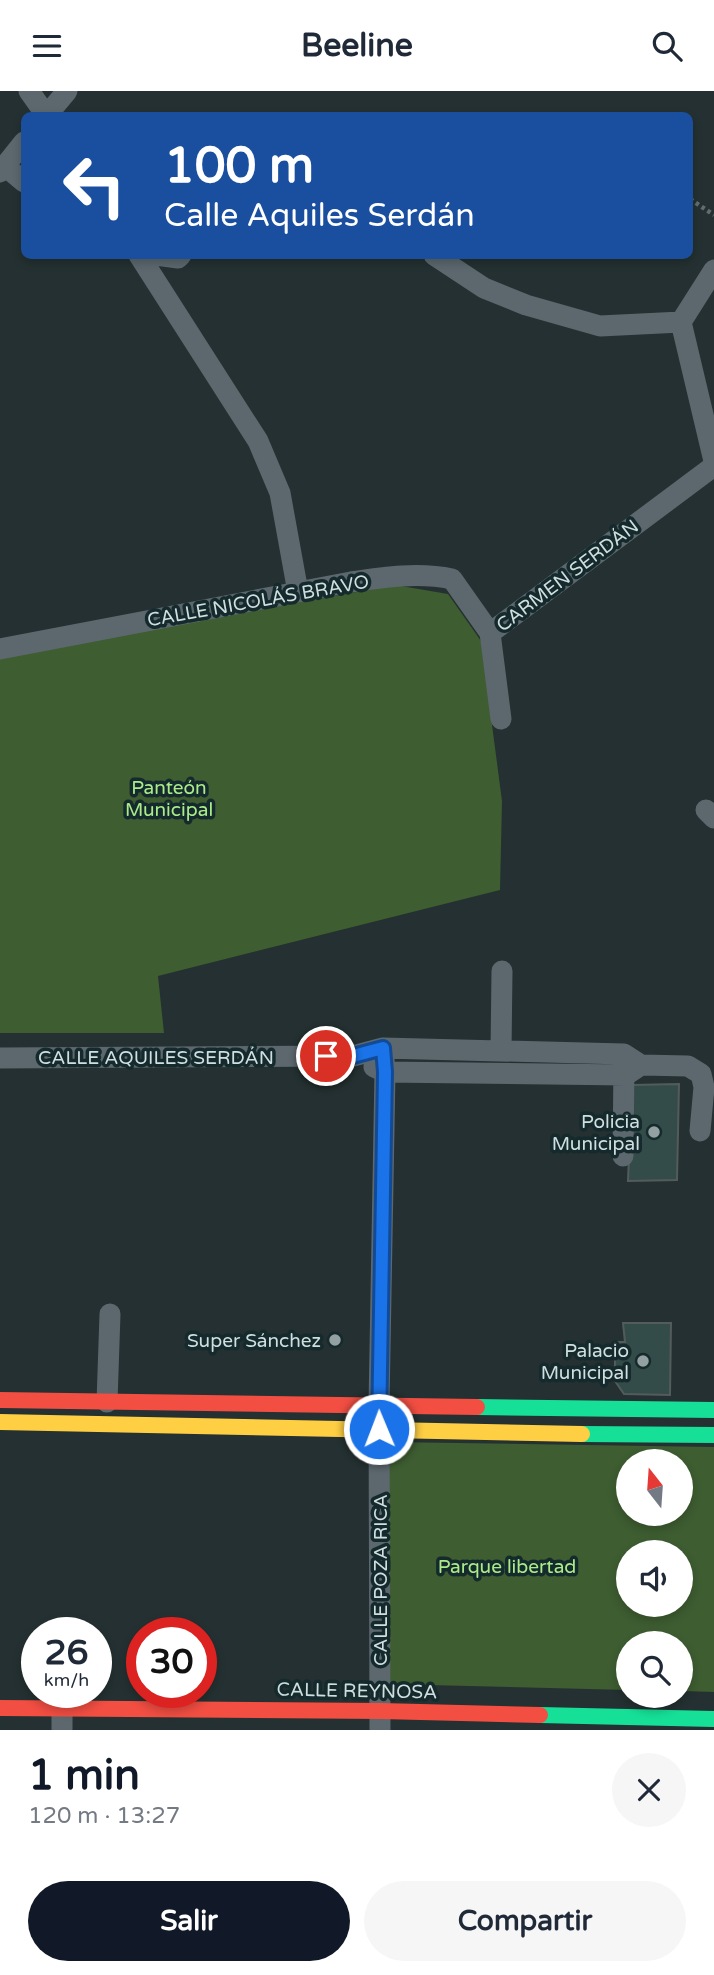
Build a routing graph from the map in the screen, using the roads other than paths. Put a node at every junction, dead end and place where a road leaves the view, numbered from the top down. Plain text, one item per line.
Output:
1 (29, 91) edge
2 (67, 91) edge
3 (44, 112) edge
4 (49, 112) edge
5 (21, 146) edge
6 (2, 169) edge
7 (21, 180) edge
8 (142, 259) edge
9 (439, 259) edge
10 (714, 270) edge
11 (681, 322) junction
12 (714, 463) edge
13 (298, 592) junction
14 (490, 633) junction
15 (0, 649) edge
16 (501, 719) dead end
17 (502, 971) dead end
18 (383, 1048) junction
19 (501, 1051) junction
20 (353, 1056) junction
21 (0, 1058) edge
22 (630, 1065) junction
23 (385, 1072) junction
24 (700, 1131) dead end
25 (623, 1156) dead end
26 (110, 1314) dead end
27 (0, 1400) edge
28 (107, 1402) junction
29 (379, 1405) junction
30 (714, 1410) edge
31 (0, 1422) edge
32 (379, 1429) junction
33 (714, 1435) edge
34 (0, 1708) edge
35 (21, 1708) edge
36 (62, 1708) joint
37 (714, 1719) edge
38 (380, 1721) edge
39 (62, 1730) edge

1 - 3 street
2 - 4 street
5 - 6 street
6 - 7 street
8 - 13 street
9 - 11 street
10 - 11 street
11 - 12 street
12 - 14 street, CARMEN SERDÁN
13 - 14 street, CALLE NICOLÁS BRAVO
13 - 15 street, CALLE NICOLÁS BRAVO
14 - 16 street, CARMEN SERDÁN
17 - 19 street
18 - 19 street, CALLE AQUILES SERDÁN
18 - 20 street, CALLE AQUILES SERDÁN
18 - 23 street, CALLE POZA RICA
19 - 22 street, CALLE AQUILES SERDÁN
20 - 21 street, CALLE AQUILES SERDÁN
20 - 23 street, CALLE AQUILES SERDÁN
22 - 23 street, CALLE AQUILES SERDÁN
22 - 24 street, CALLE AQUILES SERDÁN
22 - 25 street
23 - 29 street, CALLE POZA RICA
26 - 28 street
27 - 28 street
28 - 29 street
29 - 30 street
29 - 32 street, CALLE POZA RICA
31 - 32 street
32 - 33 street
32 - 38 street, CALLE POZA RICA
34 - 35 street, CALLE REYNOSA
36 - 38 street, CALLE REYNOSA
36 - 39 street
37 - 38 street, CALLE REYNOSA

